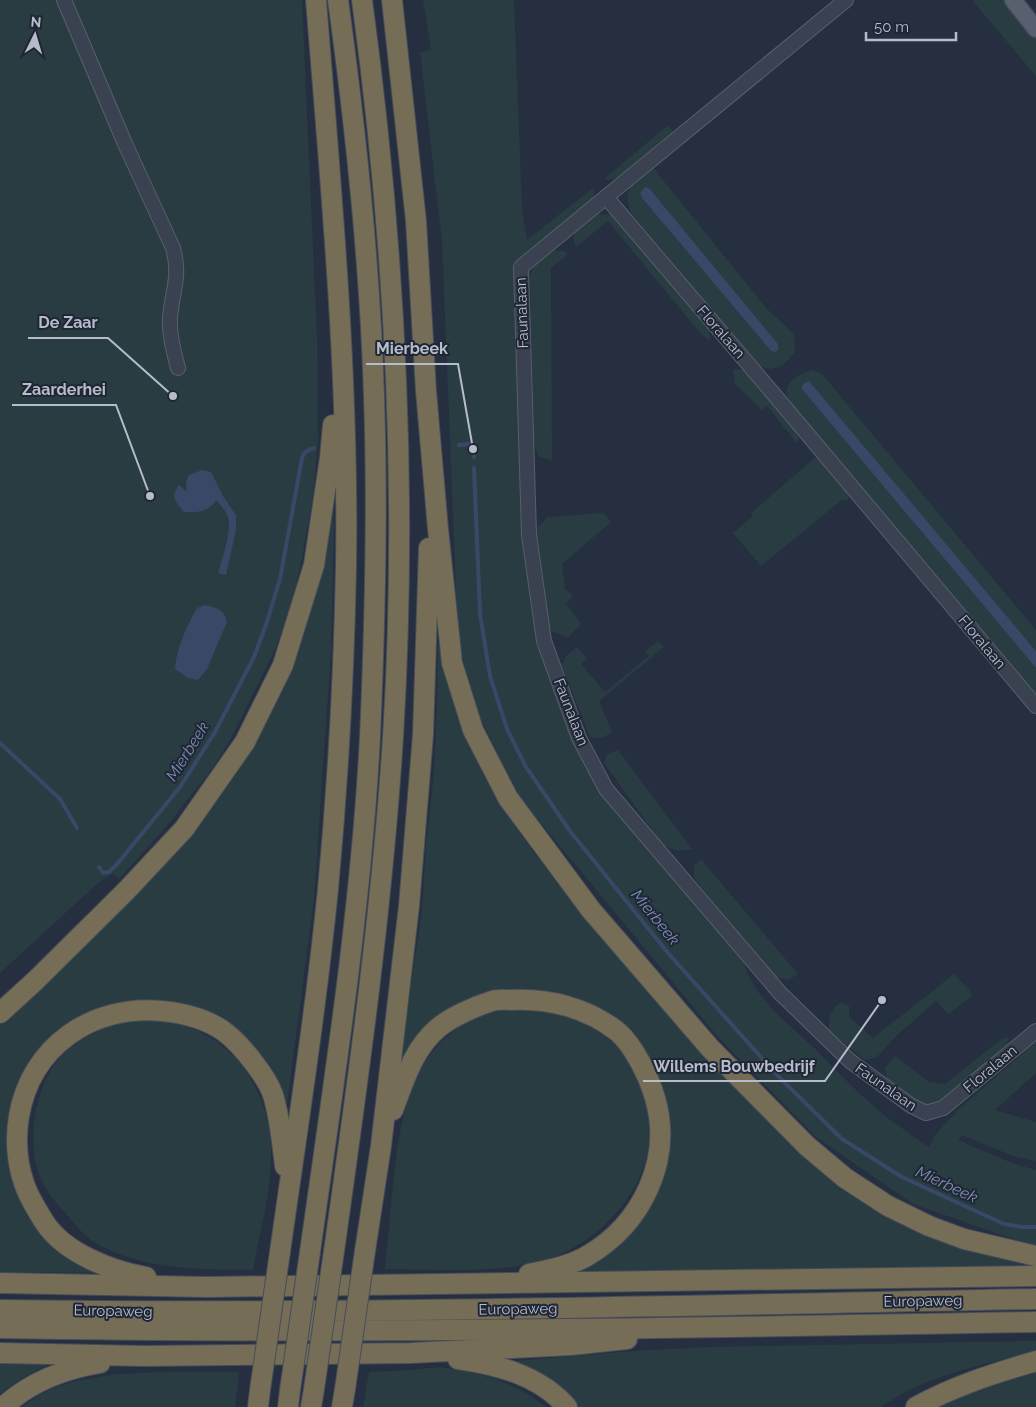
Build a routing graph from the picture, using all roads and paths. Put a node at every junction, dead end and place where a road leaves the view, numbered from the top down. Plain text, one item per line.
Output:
1 (64, 0) edge
2 (316, 0) edge
3 (338, 0) edge
4 (362, 0) edge
5 (392, 0) edge
6 (846, 0) edge
7 (1013, 0) edge
8 (1036, 29) edge
9 (606, 197) junction
10 (341, 324) junction
11 (178, 368) dead end
12 (426, 391) junction
13 (1036, 706) edge
14 (0, 1013) edge
15 (1036, 1031) edge
16 (944, 1108) joint
17 (381, 1146) junction
18 (288, 1195) junction
19 (1036, 1256) edge
20 (1036, 1276) edge
21 (0, 1283) edge
22 (466, 1284) junction
23 (207, 1287) junction
24 (1036, 1300) edge
25 (0, 1310) edge
26 (1036, 1322) edge
27 (731, 1327) junction
28 (0, 1328) edge
29 (0, 1353) edge
30 (411, 1353) junction
31 (144, 1356) junction
32 (1036, 1361) edge
33 (259, 1398) edge
34 (289, 1398) edge
35 (313, 1398) edge
36 (344, 1401) edge
37 (3, 1407) edge
38 (567, 1407) edge
39 (916, 1407) edge

1 - 11 street
2 - 10 highway
3 - 34 highway, bridge
4 - 35 highway, bridge
5 - 12 highway
6 - 9 street
7 - 8 main road
9 - 13 street, Floralaan
9 - 16 street, Faunalaan
10 - 14 highway
10 - 18 highway
12 - 17 highway
12 - 19 highway
15 - 16 street, Floralaan
17 - 22 highway
17 - 36 highway, bridge
18 - 23 highway
18 - 33 highway, bridge
20 - 22 highway
21 - 23 highway
22 - 23 highway
24 - 25 highway, Europaweg
26 - 27 highway, Europaweg
27 - 28 highway, Europaweg
27 - 30 highway
29 - 31 highway
30 - 31 highway
30 - 38 highway
31 - 37 highway
32 - 39 highway

